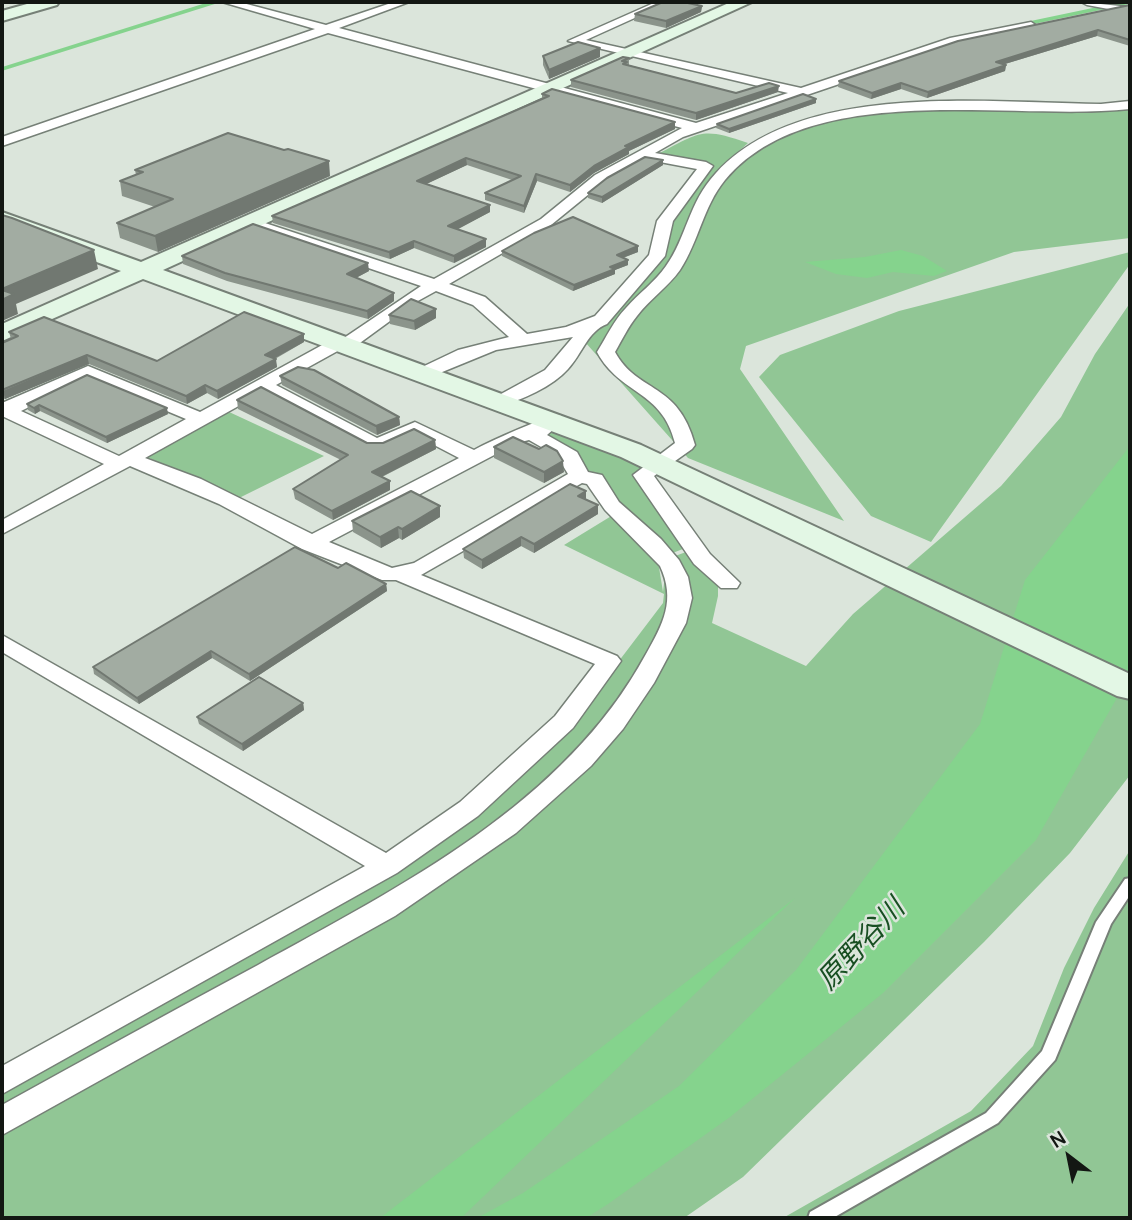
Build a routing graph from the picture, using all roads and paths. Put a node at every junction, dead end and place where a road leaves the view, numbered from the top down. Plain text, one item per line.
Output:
1 (51, 2) edge
2 (227, 2) edge
3 (404, 2) edge
4 (665, 2) edge
5 (742, 2) edge
6 (1087, 2) edge
7 (1128, 9) edge
8 (2, 16) edge
9 (1076, 18) edge
10 (1050, 23) edge
11 (328, 28) junction
12 (628, 53) junction
13 (550, 87) junction
14 (803, 92) junction
15 (1130, 105) edge
16 (697, 128) junction
17 (776, 135) junction
18 (2, 142) edge
19 (640, 154) junction
20 (706, 166) junction
21 (2, 219) edge
22 (248, 222) junction
23 (143, 269) junction
24 (432, 285) junction
25 (587, 327) junction
26 (2, 334) edge
27 (521, 338) junction
28 (344, 343) junction
29 (621, 371) junction
30 (424, 373) junction
31 (260, 384) junction
32 (499, 400) junction
33 (4, 410) edge
34 (199, 418) junction
35 (545, 426) junction
36 (474, 458) junction
37 (123, 460) junction
38 (658, 463) junction
39 (579, 476) junction
40 (2, 528) edge
41 (310, 544) junction
42 (696, 550) junction
43 (665, 556) junction
44 (400, 574) junction
45 (729, 583) dead end
46 (2, 642) edge
47 (1130, 688) edge
48 (387, 866) junction
49 (1130, 883) edge
50 (2, 1081) edge
51 (2, 1121) edge
52 (817, 1218) edge

1 - 8 street
2 - 11 street
3 - 11 street
4 - 12 street
5 - 12 street
6 - 7 street
7 - 9 street
10 - 14 street
11 - 13 street
11 - 18 street
12 - 13 street
12 - 14 street
13 - 16 street
13 - 22 street
14 - 16 street
15 - 17 street
16 - 19 street
17 - 20 street
17 - 29 street
19 - 20 street
19 - 24 street
20 - 25 street
21 - 23 street
22 - 23 street
22 - 24 street
23 - 26 street
23 - 28 street
24 - 27 street
24 - 28 street
25 - 27 street
25 - 29 street
25 - 32 street
27 - 30 street
28 - 30 street
28 - 31 street
29 - 38 street
30 - 32 street
31 - 34 street
31 - 36 street
32 - 35 street
33 - 34 street
33 - 37 street
34 - 37 street
35 - 36 street
35 - 38 street
35 - 39 street
36 - 41 street
37 - 40 street
37 - 41 street
38 - 42 street
38 - 47 street
39 - 43 street
39 - 44 street
41 - 44 street
42 - 43 street
42 - 45 street
43 - 51 street
44 - 48 street
46 - 48 street
48 - 50 street
49 - 52 lane

